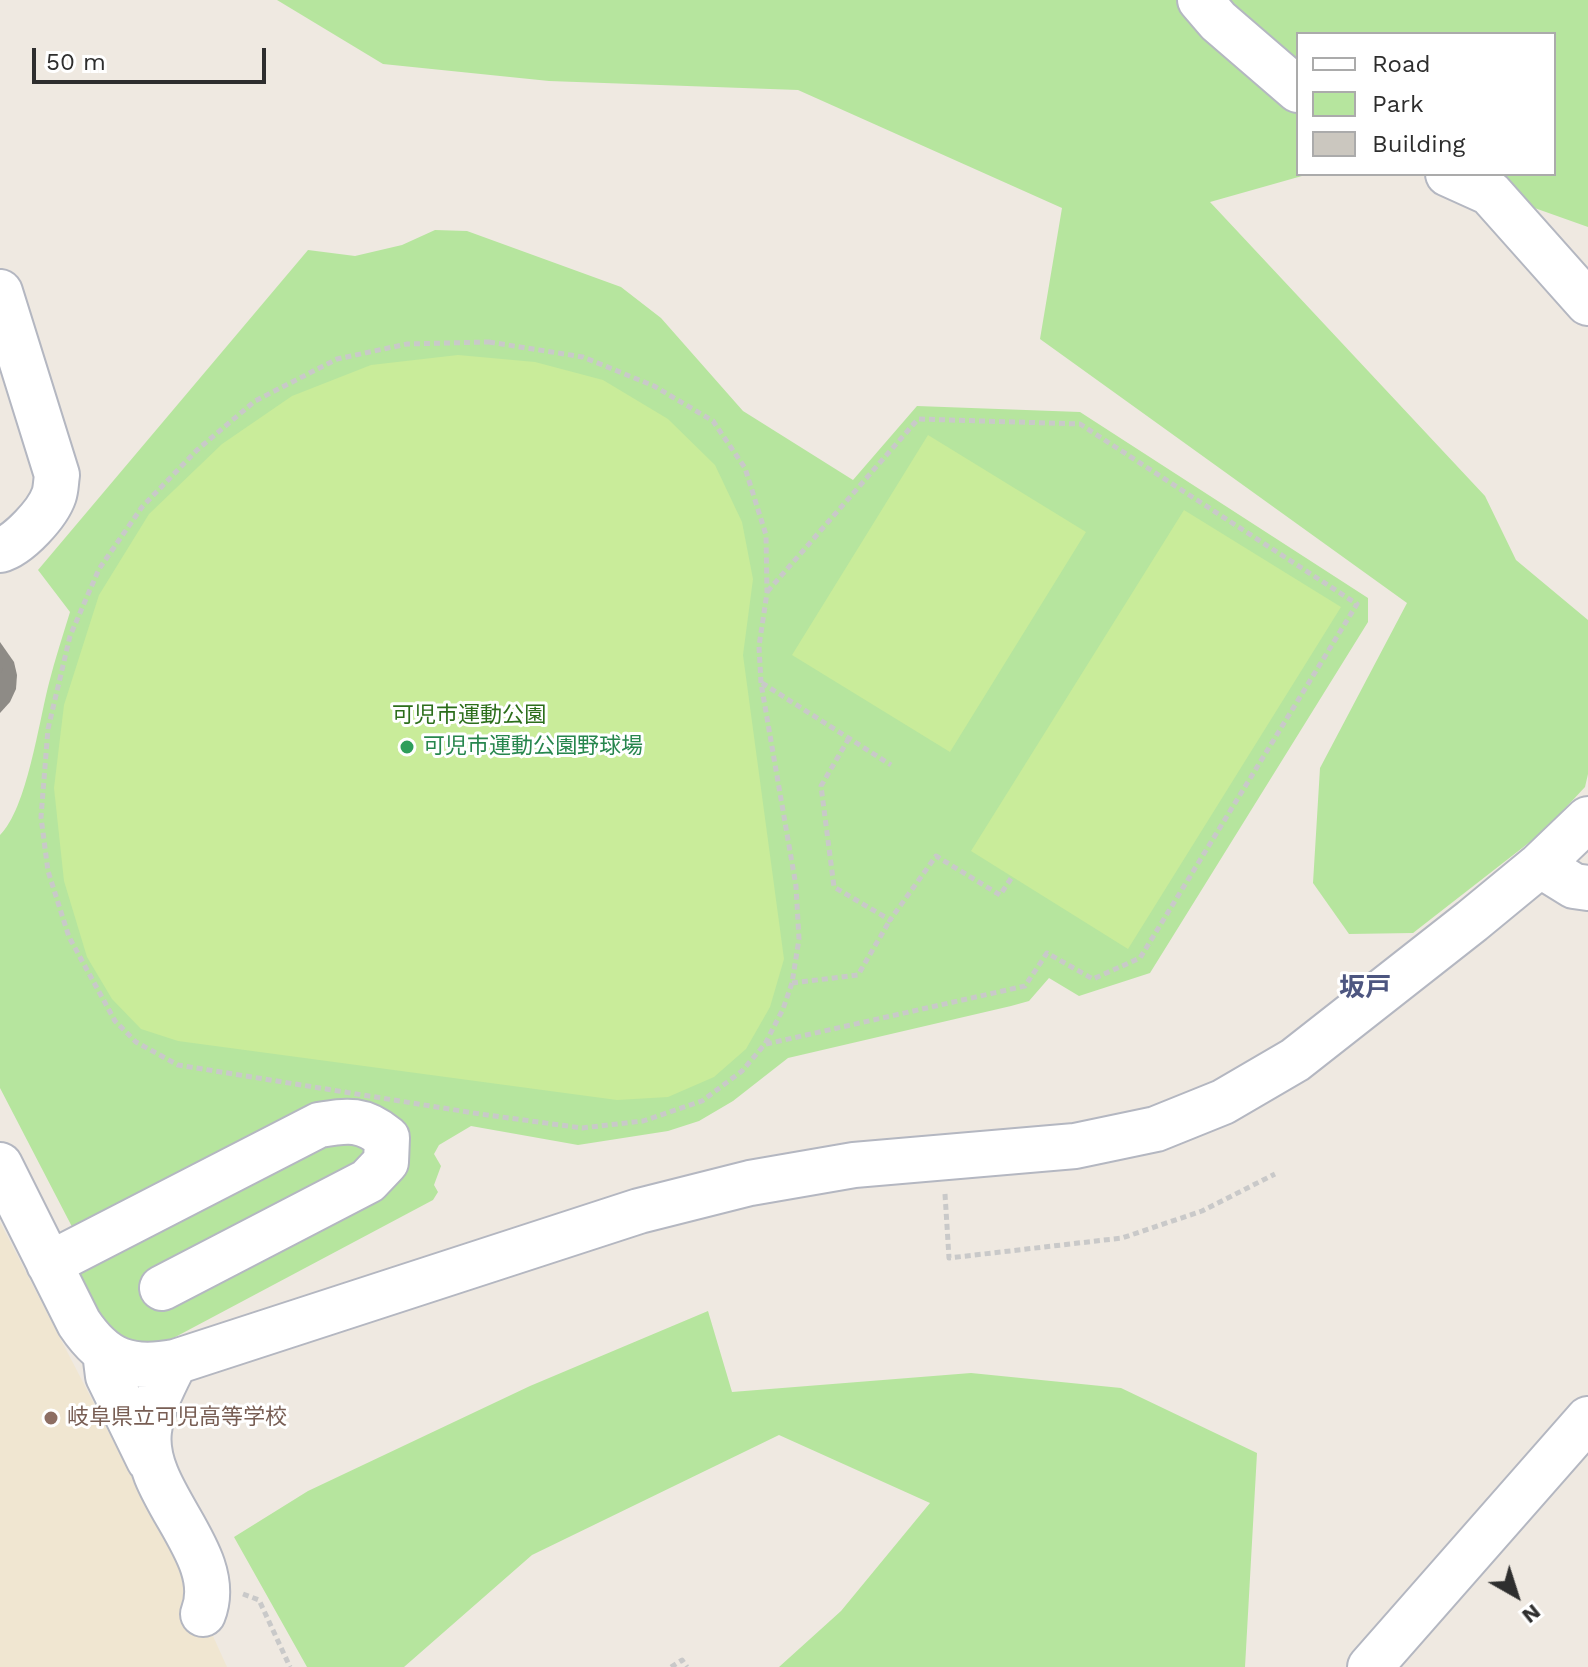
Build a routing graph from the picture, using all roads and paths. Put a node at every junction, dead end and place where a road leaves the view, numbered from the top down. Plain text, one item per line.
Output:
1 (1200, 0) edge
2 (1296, 88) edge
3 (1452, 176) edge
4 (0, 292) edge
5 (1588, 303) edge
6 (0, 550) edge
7 (767, 593) junction
8 (761, 683) junction
9 (849, 738) junction
10 (891, 765) dead end
11 (1588, 819) edge
12 (1540, 865) junction
13 (1012, 877) dead end
14 (1588, 888) edge
15 (890, 920) junction
16 (792, 983) junction
17 (765, 1044) junction
18 (942, 1157) junction
19 (0, 1165) edge
20 (1275, 1174) dead end
21 (49, 1264) junction
22 (162, 1288) dead end
23 (105, 1352) junction
24 (175, 1362) junction
25 (1588, 1419) edge
26 (153, 1467) junction
27 (205, 1597) joint
28 (290, 1667) edge
29 (671, 1667) edge
30 (687, 1667) edge
31 (1370, 1667) edge

1 - 2 street
3 - 5 street
4 - 6 street
7 - 8 path
7 - 17 path
7 - 17 path
8 - 9 path
8 - 16 path
9 - 10 path
9 - 15 path
11 - 12 street
12 - 14 street
12 - 18 street
13 - 15 path
15 - 16 path
16 - 17 path
18 - 20 path
18 - 24 street
19 - 21 street
21 - 22 street
21 - 23 street
23 - 24 street
23 - 26 street
24 - 26 street
25 - 31 street
26 - 27 street
27 - 28 path
29 - 30 path

